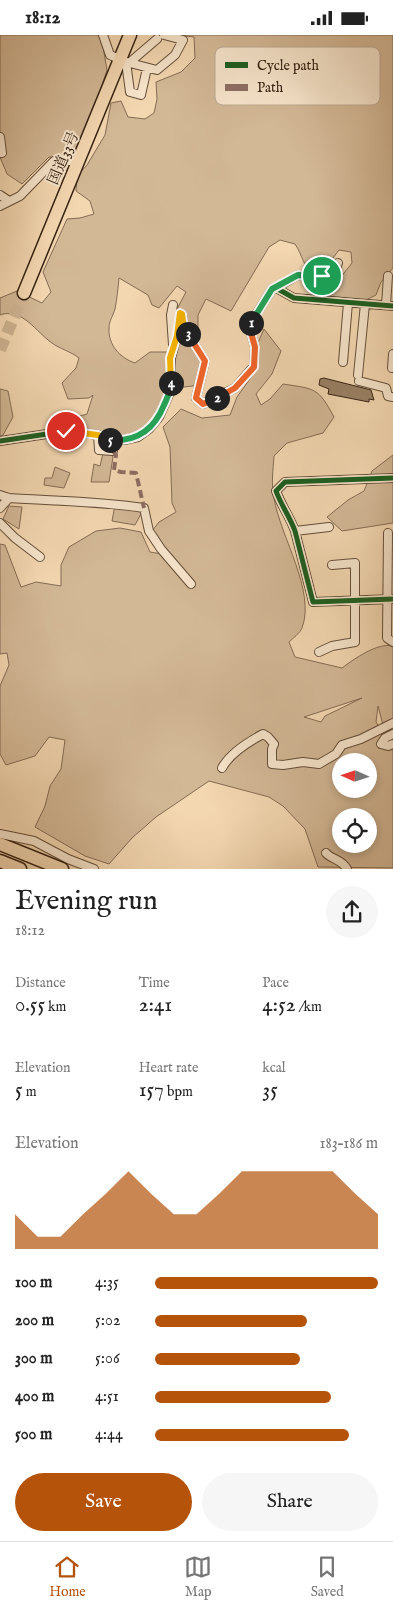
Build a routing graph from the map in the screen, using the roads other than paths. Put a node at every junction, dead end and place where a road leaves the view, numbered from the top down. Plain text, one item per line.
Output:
1 (103, 35) edge
2 (130, 35) edge
3 (161, 37) edge
4 (125, 61) junction
5 (147, 67) junction
6 (0, 137) edge
7 (0, 153) edge
8 (79, 161) junction
9 (0, 195) edge
10 (9, 201) junction
11 (0, 205) edge
12 (338, 263) dead end
13 (388, 276) dead end
14 (276, 288) junction
15 (24, 293) tunnel mouth
16 (348, 303) junction
17 (365, 304) junction
18 (173, 305) dead end
19 (389, 306) edge
20 (173, 350) junction
21 (393, 353) edge
22 (343, 362) dead end
23 (392, 368) dead end
24 (393, 397) edge
25 (98, 435) junction
26 (0, 441) edge
27 (113, 451) dead end
28 (393, 478) edge
29 (0, 495) edge
30 (9, 498) junction
31 (0, 508) edge
32 (0, 523) edge
33 (329, 527) dead end
34 (295, 531) junction
35 (388, 533) dead end
36 (40, 557) dead end
37 (332, 565) dead end
38 (191, 584) dead end
39 (390, 599) edge
40 (355, 600) junction
41 (393, 642) edge
42 (319, 652) dead end
43 (393, 723) edge
44 (393, 734) edge
45 (393, 744) edge
46 (222, 768) dead end
47 (0, 834) edge
48 (25, 839) junction
49 (0, 844) edge
50 (23, 847) dead end
51 (326, 853) dead end
52 (0, 861) edge
53 (20, 869) edge
54 (62, 869) edge
55 (94, 869) edge
56 (347, 869) edge

1 - 4 street
2 - 4 highway, 国道33号
3 - 4 street
3 - 5 street
4 - 5 street
4 - 5 street
4 - 8 highway, 国道33号
6 - 7 street
8 - 10 street
8 - 15 highway, 国道33号
9 - 10 street
10 - 11 street
12 - 14 street
13 - 19 street
14 - 16 street
14 - 20 street
16 - 17 street
16 - 22 street
17 - 19 street
17 - 24 street
18 - 20 street
20 - 25 street
21 - 23 street
25 - 26 street
25 - 27 street
28 - 34 street
29 - 30 street
30 - 31 street
30 - 38 street
32 - 36 street
33 - 34 street
34 - 40 street
35 - 39 street
37 - 40 street
39 - 40 street
39 - 41 street
40 - 42 street
43 - 46 street
44 - 45 street
47 - 48 street
48 - 50 street
48 - 55 street
49 - 54 highway
51 - 56 street
52 - 53 highway

